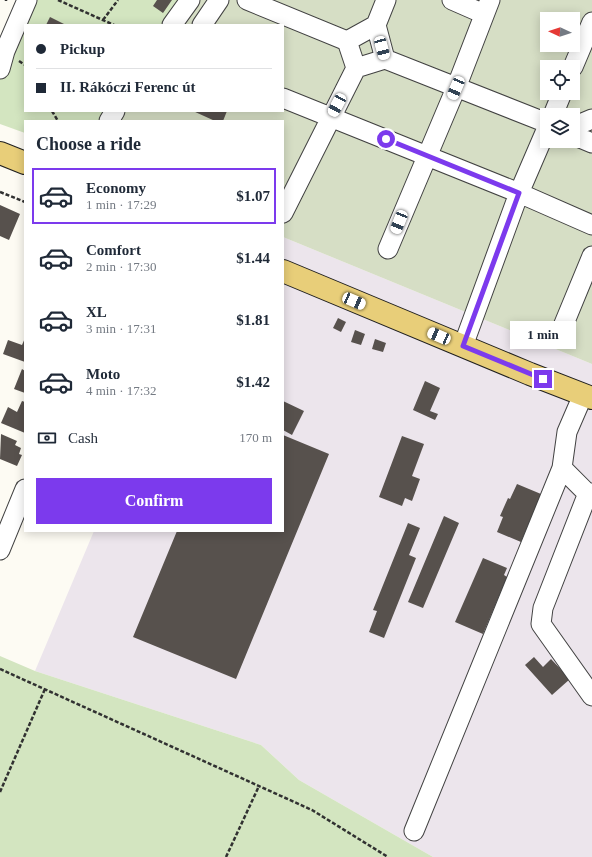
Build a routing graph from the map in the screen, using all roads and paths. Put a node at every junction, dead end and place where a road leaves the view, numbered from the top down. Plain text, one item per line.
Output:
1 (27, 0) edge
2 (58, 0) edge
3 (118, 0) edge
4 (190, 0) edge
5 (219, 0) edge
6 (247, 0) edge
7 (386, 0) edge
8 (452, 0) edge
9 (487, 7) edge
10 (103, 20) junction
11 (592, 22) edge
12 (112, 24) edge
13 (173, 24) edge
14 (203, 24) edge
15 (376, 25) junction
16 (347, 41) junction
17 (385, 59) junction
18 (576, 60) edge
19 (356, 68) junction
20 (0, 69) edge
21 (456, 88) junction
22 (284, 98) edge
23 (330, 117) junction
24 (592, 119) edge
25 (540, 121) edge
26 (580, 124) edge
27 (580, 138) edge
28 (592, 143) edge
29 (540, 144) edge
30 (0, 153) edge
31 (427, 156) junction
32 (24, 163) edge
33 (0, 192) edge
34 (519, 193) junction
35 (24, 202) edge
36 (284, 213) edge
37 (592, 225) edge
38 (388, 249) dead end
39 (592, 256) edge
40 (284, 271) edge
41 (561, 331) dead end
42 (463, 346) junction
43 (588, 396) edge
44 (562, 468) junction
45 (24, 491) edge
46 (591, 495) edge
47 (0, 550) edge
48 (0, 669) edge
49 (45, 688) junction
50 (592, 696) edge
51 (259, 786) junction
52 (0, 792) edge
53 (414, 831) dead end
54 (226, 857) edge
55 (388, 857) edge

1 - 20 street
2 - 10 path
3 - 10 path
4 - 13 street
5 - 14 street
6 - 16 street
7 - 15 street
8 - 9 street
9 - 21 street
10 - 12 path
11 - 18 street
15 - 16 street
15 - 17 street
16 - 19 street
17 - 19 street
17 - 21 street
19 - 23 street
21 - 25 street
21 - 31 street
22 - 23 street
23 - 31 street
23 - 36 street
24 - 26 street
27 - 28 street
29 - 34 street
30 - 32 main road
31 - 34 street
31 - 38 street
33 - 35 path
34 - 37 street
34 - 42 street
39 - 41 street
40 - 42 main road
42 - 43 main road
43 - 44 street
44 - 46 street
44 - 53 street
45 - 47 street
46 - 50 street
48 - 49 path
49 - 51 path
49 - 52 path
51 - 54 path
51 - 55 path

